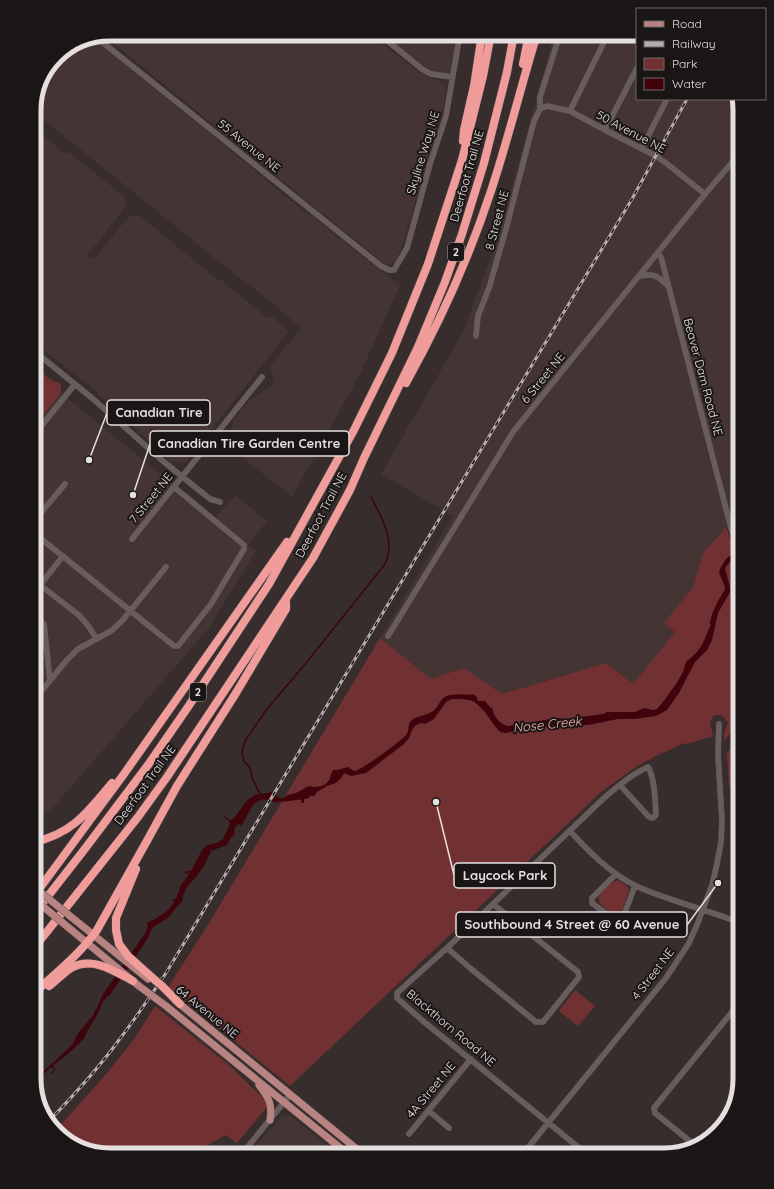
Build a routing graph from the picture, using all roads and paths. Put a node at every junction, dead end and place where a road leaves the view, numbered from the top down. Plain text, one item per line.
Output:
1 (388, 41) edge
2 (459, 41) edge
3 (481, 41) edge
4 (490, 41) edge
5 (513, 41) edge
6 (528, 41) edge
7 (535, 41) edge
8 (558, 41) edge
9 (605, 41) edge
10 (102, 42) edge
11 (636, 70) edge
12 (452, 78) junction
13 (666, 100) edge
14 (540, 109) junction
15 (570, 111) junction
16 (605, 130) junction
17 (642, 148) junction
18 (462, 160) junction
19 (733, 161) edge
20 (491, 191) junction
21 (705, 194) junction
22 (658, 254) junction
23 (389, 270) joint
24 (640, 276) junction
25 (668, 286) junction
26 (476, 336) dead end
27 (41, 357) edge
28 (262, 377) dead end
29 (75, 384) junction
30 (41, 426) edge
31 (340, 456) junction
32 (364, 458) junction
33 (182, 477) junction
34 (65, 484) dead end
35 (174, 487) junction
36 (220, 502) dead end
37 (41, 513) edge
38 (733, 534) edge
39 (41, 539) edge
40 (132, 539) dead end
41 (63, 556) junction
42 (166, 567) dead end
43 (41, 584) edge
44 (41, 586) edge
45 (286, 599) junction
46 (131, 610) junction
47 (41, 622) edge
48 (388, 636) dead end
49 (96, 638) junction
50 (50, 681) junction
51 (41, 692) edge
52 (168, 713) junction
53 (719, 724) dead end
54 (620, 785) junction
55 (570, 831) junction
56 (148, 839) junction
57 (41, 841) edge
58 (616, 874) junction
59 (635, 886) junction
60 (41, 887) edge
61 (41, 893) edge
62 (492, 904) junction
63 (41, 905) edge
64 (41, 906) edge
65 (703, 910) junction
66 (733, 921) edge
67 (93, 935) junction
68 (41, 939) edge
69 (87, 942) junction
70 (447, 948) junction
71 (136, 983) junction
72 (41, 987) edge
73 (163, 989) junction
74 (41, 993) edge
75 (180, 1004) joint
76 (733, 1011) edge
77 (471, 1060) junction
78 (253, 1077) junction
79 (290, 1095) junction
80 (284, 1102) junction
81 (429, 1111) junction
82 (270, 1120) junction
83 (549, 1123) junction
84 (449, 1128) dead end
85 (409, 1134) dead end
86 (691, 1142) edge
87 (247, 1148) edge
88 (340, 1148) edge
89 (355, 1148) edge
90 (528, 1148) edge
91 (579, 1148) edge

1 - 12 street
2 - 12 street, Skyline Way NE
3 - 18 highway
4 - 18 highway, Deerfoot Trail NE / 2
5 - 32 highway, Deerfoot Trail NE / 2
6 - 20 highway
7 - 20 highway
8 - 14 street, 8 Street NE
9 - 15 street
10 - 23 street, 55 Avenue NE
11 - 16 street
12 - 23 street, Skyline Way NE
13 - 17 street
14 - 15 street, 50 Avenue NE
14 - 26 street, 8 Street NE
15 - 16 street, 50 Avenue NE
16 - 17 street, 50 Avenue NE
17 - 21 street, 50 Avenue NE
18 - 31 highway, Deerfoot Trail NE / 2
19 - 21 street, 6 Street NE
20 - 32 highway
21 - 22 street, 6 Street NE
22 - 24 street, 6 Street NE
22 - 25 street, Beaver Dam Road NE
24 - 25 street
24 - 48 street, 6 Street NE
25 - 38 street, Beaver Dam Road NE
27 - 29 street
28 - 33 street, 7 Street NE
29 - 30 street
29 - 33 street
31 - 52 highway
31 - 63 highway, Deerfoot Trail NE / 2
32 - 45 highway, Deerfoot Trail NE / 2
33 - 35 street, 7 Street NE
33 - 36 street
34 - 37 street
35 - 40 street, 7 Street NE
35 - 46 street
39 - 41 street
41 - 43 street
41 - 46 street
42 - 46 street
44 - 49 street
45 - 56 highway
45 - 68 highway, Deerfoot Trail NE / 2
46 - 49 street
47 - 50 street
49 - 50 street
50 - 51 street
52 - 57 highway
52 - 60 highway
53 - 65 street, 4 Street NE
54 - 54 street, Blackthorn Road NE
54 - 55 street, Blackthorn Road NE
55 - 58 street
55 - 62 street, Blackthorn Road NE
56 - 67 highway
56 - 73 highway
58 - 59 street
58 - 59 street
59 - 65 street
61 - 67 main road, bridge
62 - 70 street, Blackthorn Road NE
62 - 70 street
64 - 69 main road, 64 Avenue NE, bridge
65 - 66 street
65 - 83 street, 4 Street NE
67 - 69 highway
67 - 73 main road
69 - 71 main road, 64 Avenue NE
69 - 72 highway
70 - 77 street, Blackthorn Road NE
71 - 74 highway
71 - 78 main road, 64 Avenue NE, bridge
73 - 75 highway
75 - 79 main road, 64 Avenue NE
76 - 86 street
77 - 81 street, 4A Street NE
77 - 83 street, Blackthorn Road NE
78 - 80 main road, 64 Avenue NE
78 - 82 main road
79 - 80 street
79 - 89 main road, 64 Avenue NE
80 - 82 street
80 - 88 main road, 64 Avenue NE
81 - 84 street
81 - 85 street, 4A Street NE
82 - 87 street
83 - 90 street, 4 Street NE
83 - 91 street, Blackthorn Road NE

